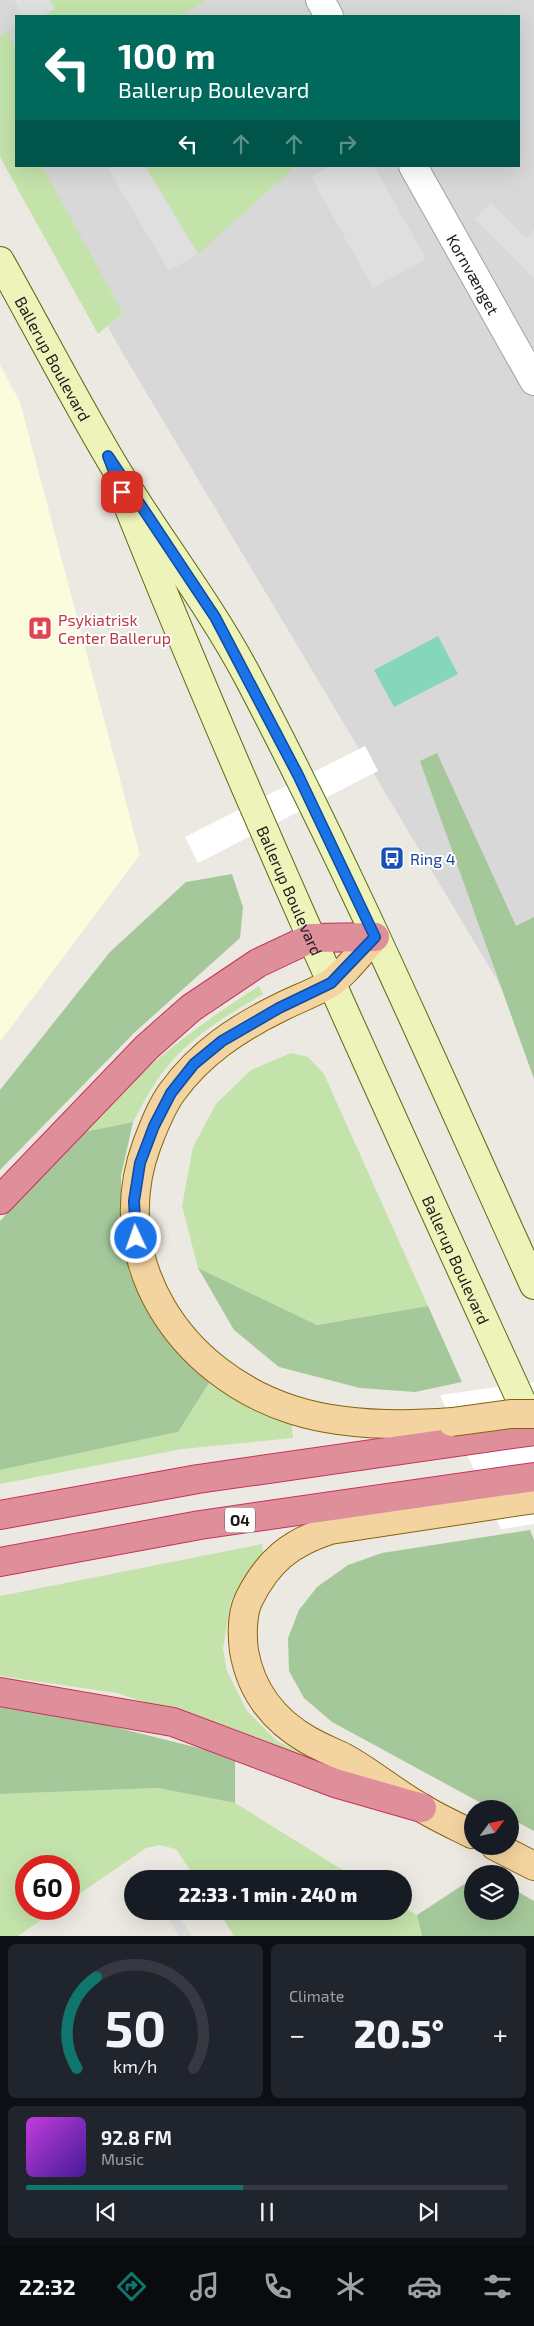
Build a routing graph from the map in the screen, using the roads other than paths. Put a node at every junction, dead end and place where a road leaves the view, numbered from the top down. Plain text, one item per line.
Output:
1 (320, 0) edge
2 (328, 15) edge
3 (414, 167) edge
4 (0, 261) edge
5 (534, 381) edge
6 (108, 456) junction
7 (375, 937) junction
8 (311, 938) junction
9 (331, 983) junction
10 (0, 1200) edge
11 (534, 1285) edge
12 (534, 1414) edge
13 (534, 1430) edge
14 (457, 1432) junction
15 (534, 1477) edge
16 (486, 1495) junction
17 (534, 1499) edge
18 (0, 1514) edge
19 (0, 1562) edge
20 (0, 1692) edge
21 (422, 1808) junction
22 (464, 1830) edge
23 (513, 1855) edge
24 (534, 1866) edge

1 - 2 street
3 - 5 street, Kornvænget
4 - 6 street, Ballerup Boulevard
6 - 7 street, Ballerup Boulevard
6 - 8 street, Ballerup Boulevard
7 - 8 highway
7 - 9 main road
7 - 11 street, Ballerup Boulevard
8 - 9 street, Ballerup Boulevard
8 - 10 highway
9 - 13 street, Ballerup Boulevard
9 - 14 main road
12 - 14 main road, bridge
13 - 14 highway
14 - 18 highway
15 - 16 highway, O4
16 - 17 main road
16 - 19 highway, O4
16 - 21 main road
20 - 21 highway
21 - 22 main road
23 - 24 main road

